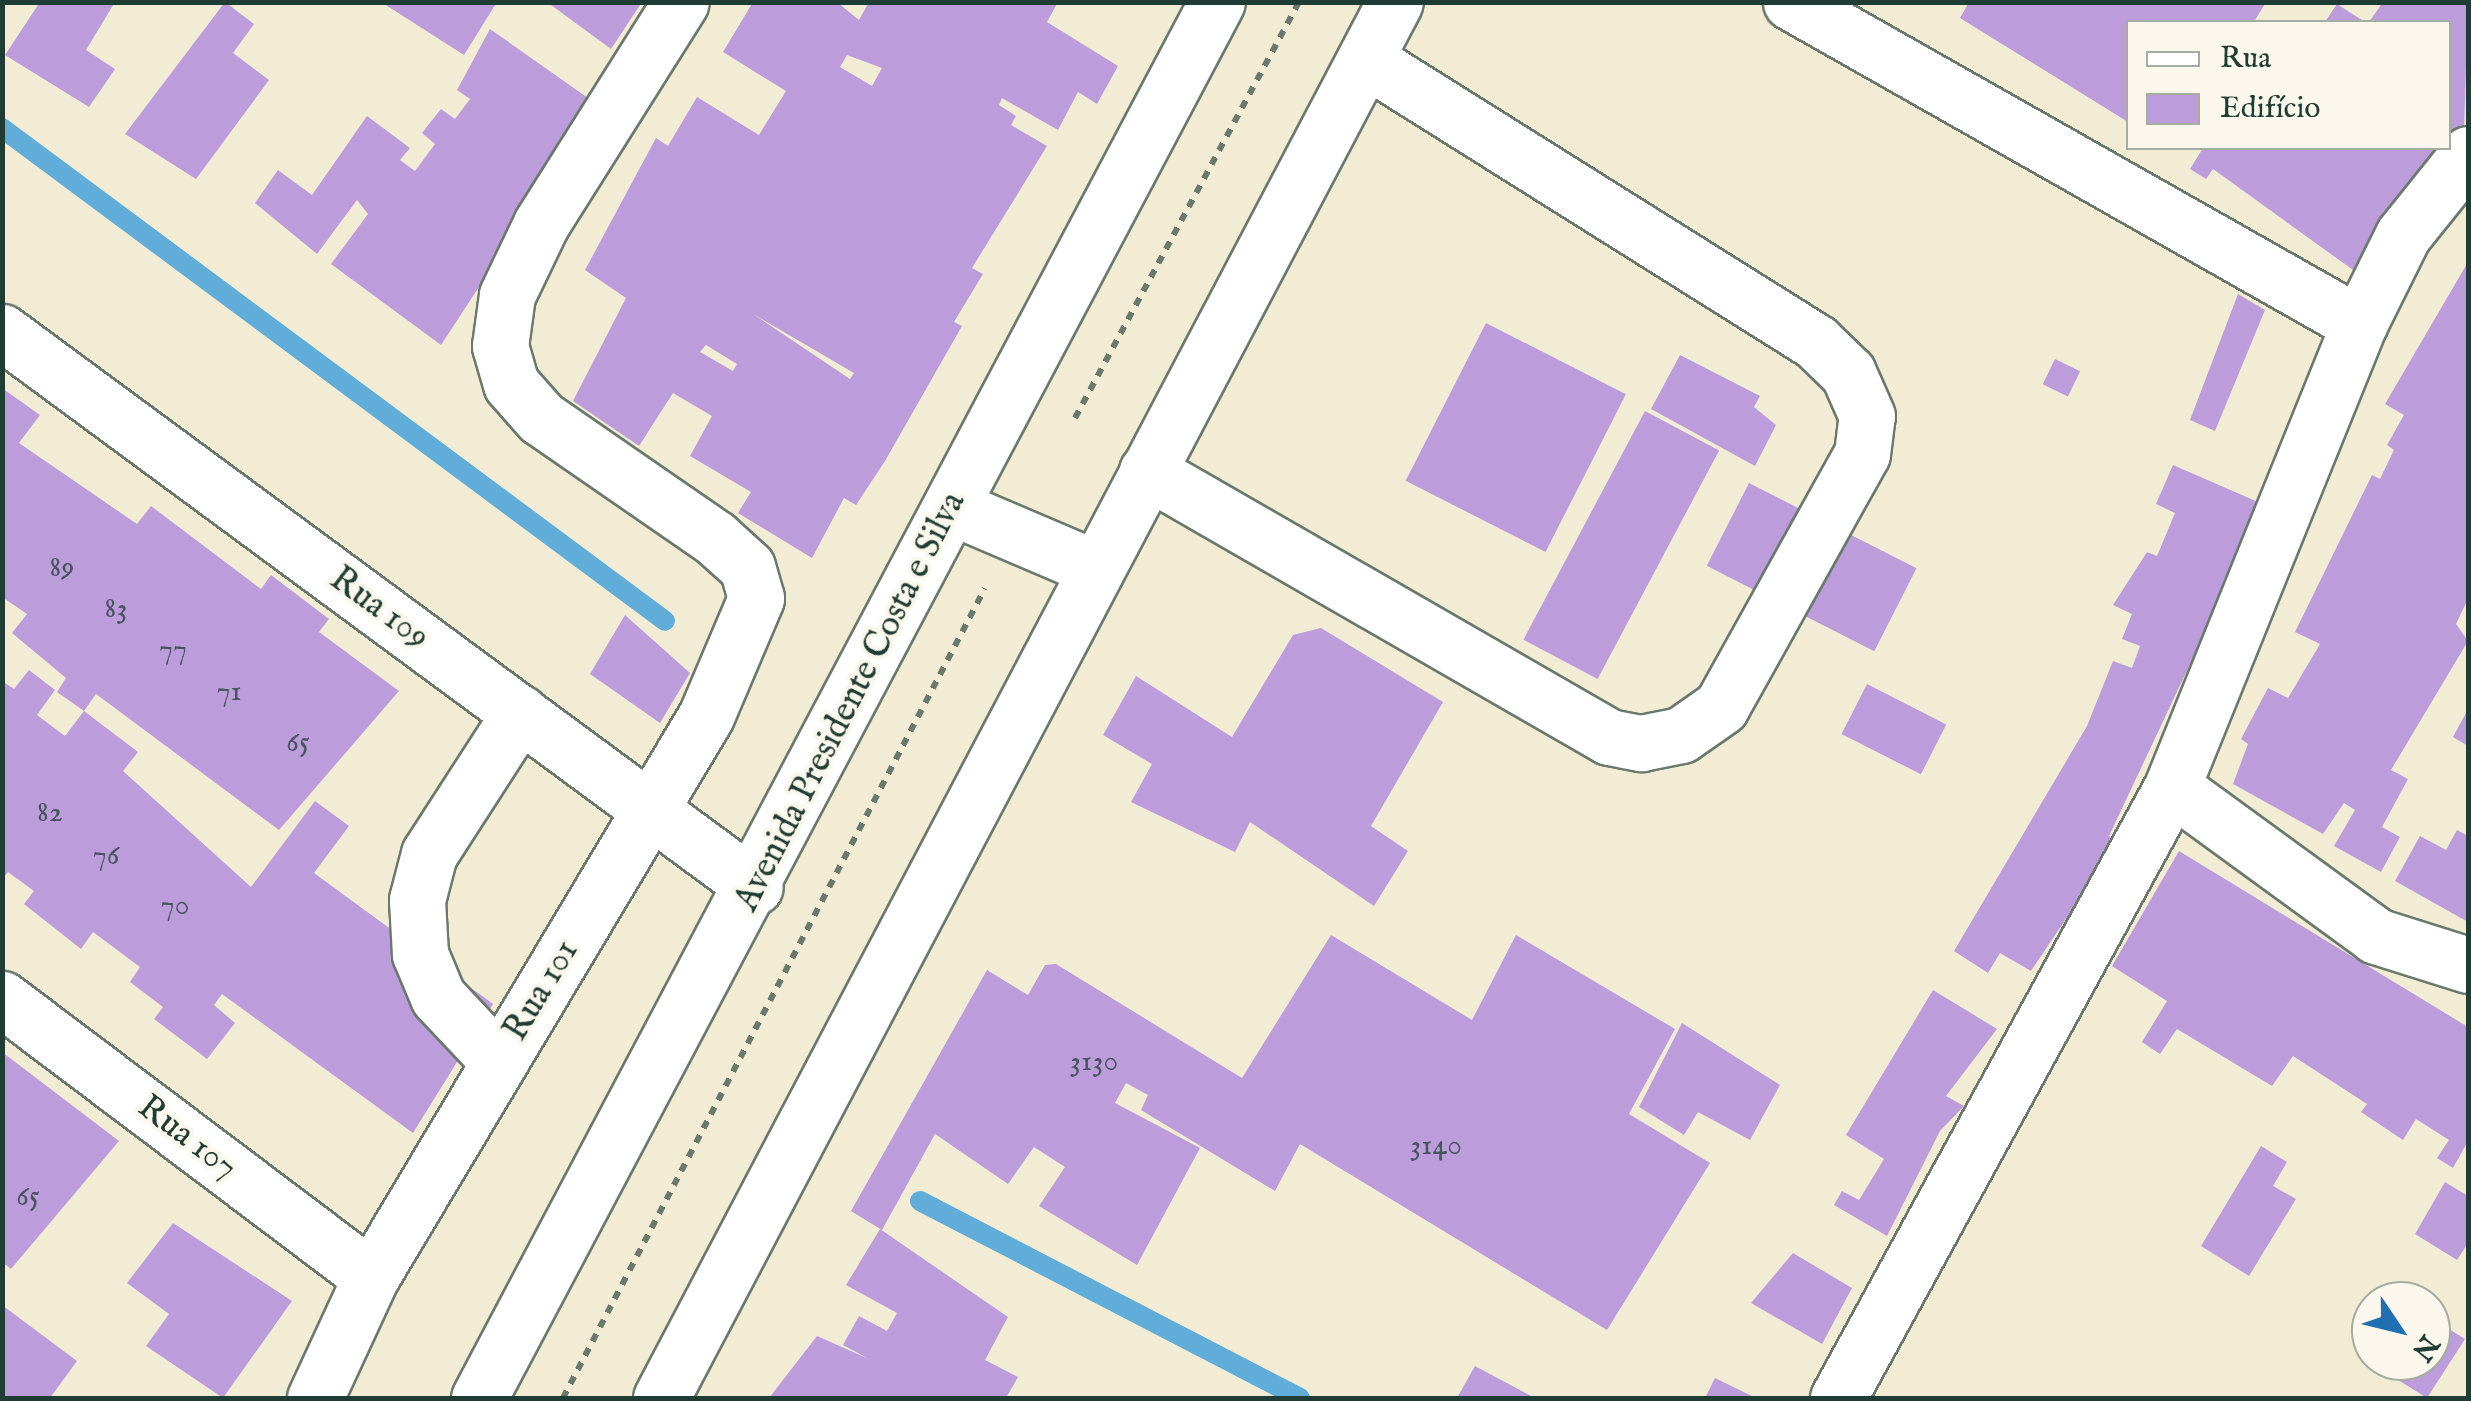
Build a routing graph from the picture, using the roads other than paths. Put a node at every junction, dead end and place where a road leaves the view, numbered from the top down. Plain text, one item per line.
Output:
1 (681, 2) edge
2 (1217, 2) edge
3 (1396, 2) edge
4 (1791, 2) edge
5 (1365, 59) junction
6 (2468, 154) edge
7 (2359, 324) junction
8 (2, 332) edge
9 (1148, 472) junction
10 (952, 507) junction
11 (1096, 568) junction
12 (520, 713) junction
13 (2172, 787) junction
14 (651, 810) junction
15 (755, 887) junction
16 (2468, 966) edge
17 (2, 999) edge
18 (499, 1062) junction
19 (371, 1277) junction
20 (315, 1398) edge
21 (479, 1398) edge
22 (661, 1398) edge
23 (1838, 1398) edge

1 - 14 street, Rua 101
2 - 10 street, Avenida Presidente Costa e Silva
3 - 5 street
4 - 7 street
5 - 9 street
5 - 9 street
6 - 7 street
7 - 13 street
8 - 12 street, Rua 109
9 - 11 street
10 - 11 street
10 - 15 street, Avenida Presidente Costa e Silva
11 - 22 street
12 - 14 street, Rua 109
12 - 18 street
13 - 16 street
13 - 23 street
14 - 15 street, Rua 109
14 - 18 street, Rua 101
15 - 21 street, Avenida Presidente Costa e Silva
17 - 19 street, Rua 107
18 - 19 street, Rua 101
19 - 20 street, Rua 101

